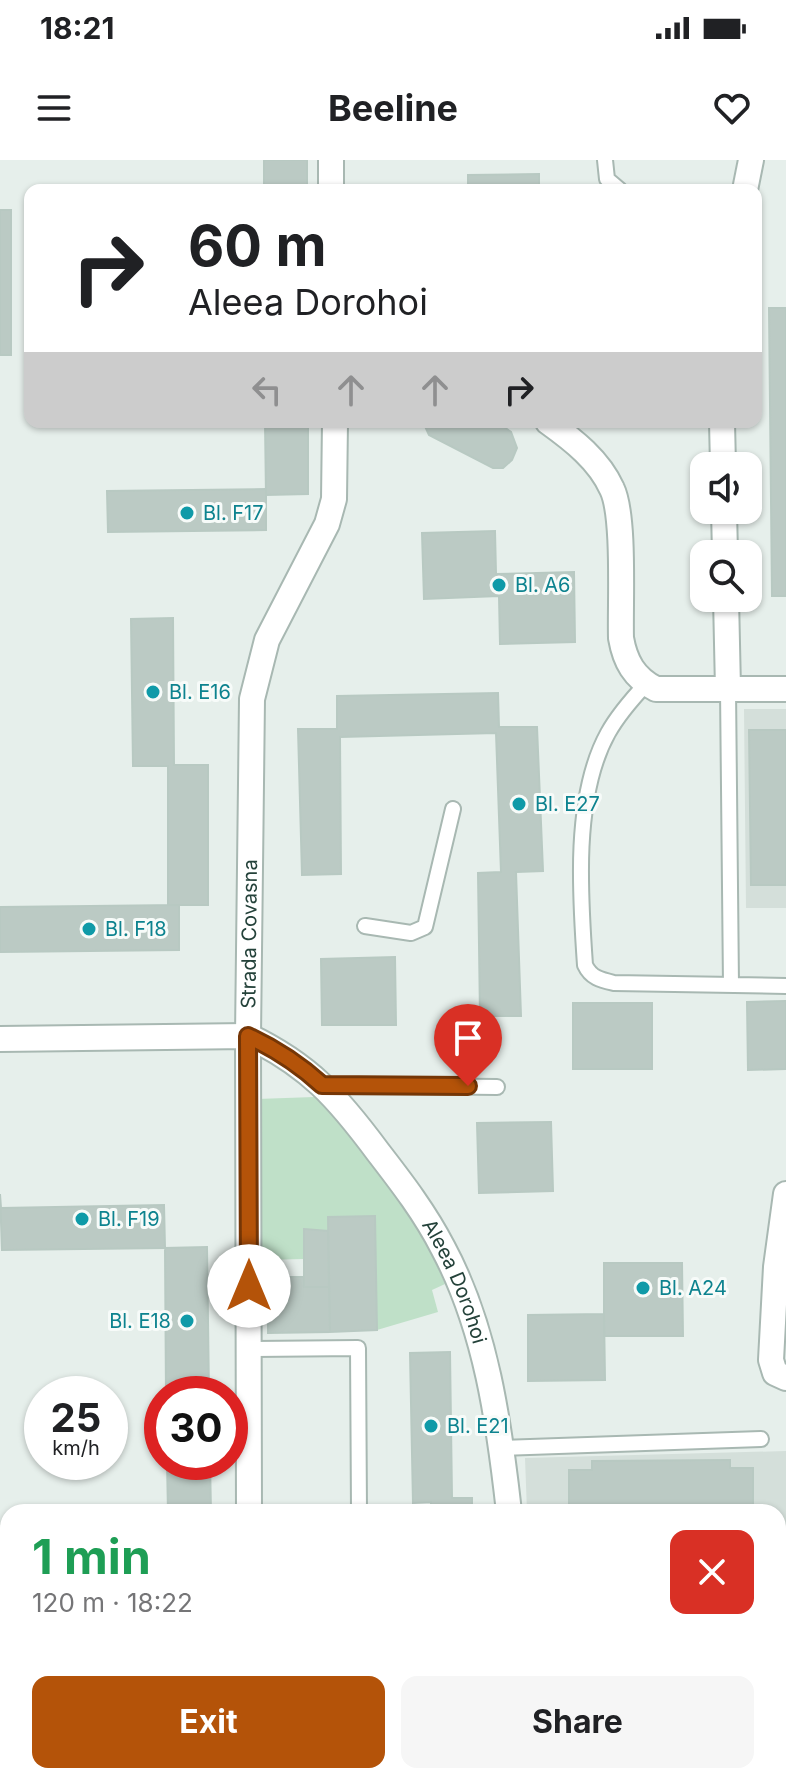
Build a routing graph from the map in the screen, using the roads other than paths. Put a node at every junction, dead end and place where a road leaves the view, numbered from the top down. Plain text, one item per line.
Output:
1 (331, 160) edge
2 (605, 160) edge
3 (751, 160) edge
4 (331, 184) edge
5 (613, 184) edge
6 (746, 184) edge
7 (335, 428) edge
8 (557, 428) edge
9 (722, 428) edge
10 (723, 452) edge
11 (726, 612) edge
12 (646, 684) junction
13 (728, 689) junction
14 (786, 689) edge
15 (453, 809) dead end
16 (365, 926) dead end
17 (731, 985) junction
18 (786, 986) edge
19 (248, 1036) junction
20 (0, 1039) edge
21 (322, 1085) junction
22 (497, 1087) dead end
23 (786, 1194) edge
24 (249, 1349) junction
25 (786, 1378) edge
26 (761, 1439) dead end
27 (502, 1448) junction
28 (249, 1504) edge
29 (359, 1504) edge
30 (508, 1504) edge

1 - 4 street
2 - 5 lane
3 - 6 street
7 - 19 street, Strada Covasna
8 - 12 street
9 - 10 street
11 - 13 street
12 - 13 street
12 - 17 lane
13 - 14 street
13 - 17 lane
15 - 16 lane
17 - 18 lane
19 - 20 street, Aleea Dorohoi
19 - 21 street, Aleea Dorohoi
19 - 24 street, Strada Covasna
21 - 22 lane
21 - 27 street, Aleea Dorohoi
23 - 25 street
24 - 28 street, Strada Covasna
24 - 29 lane
26 - 27 lane
27 - 30 street, Aleea Dorohoi

